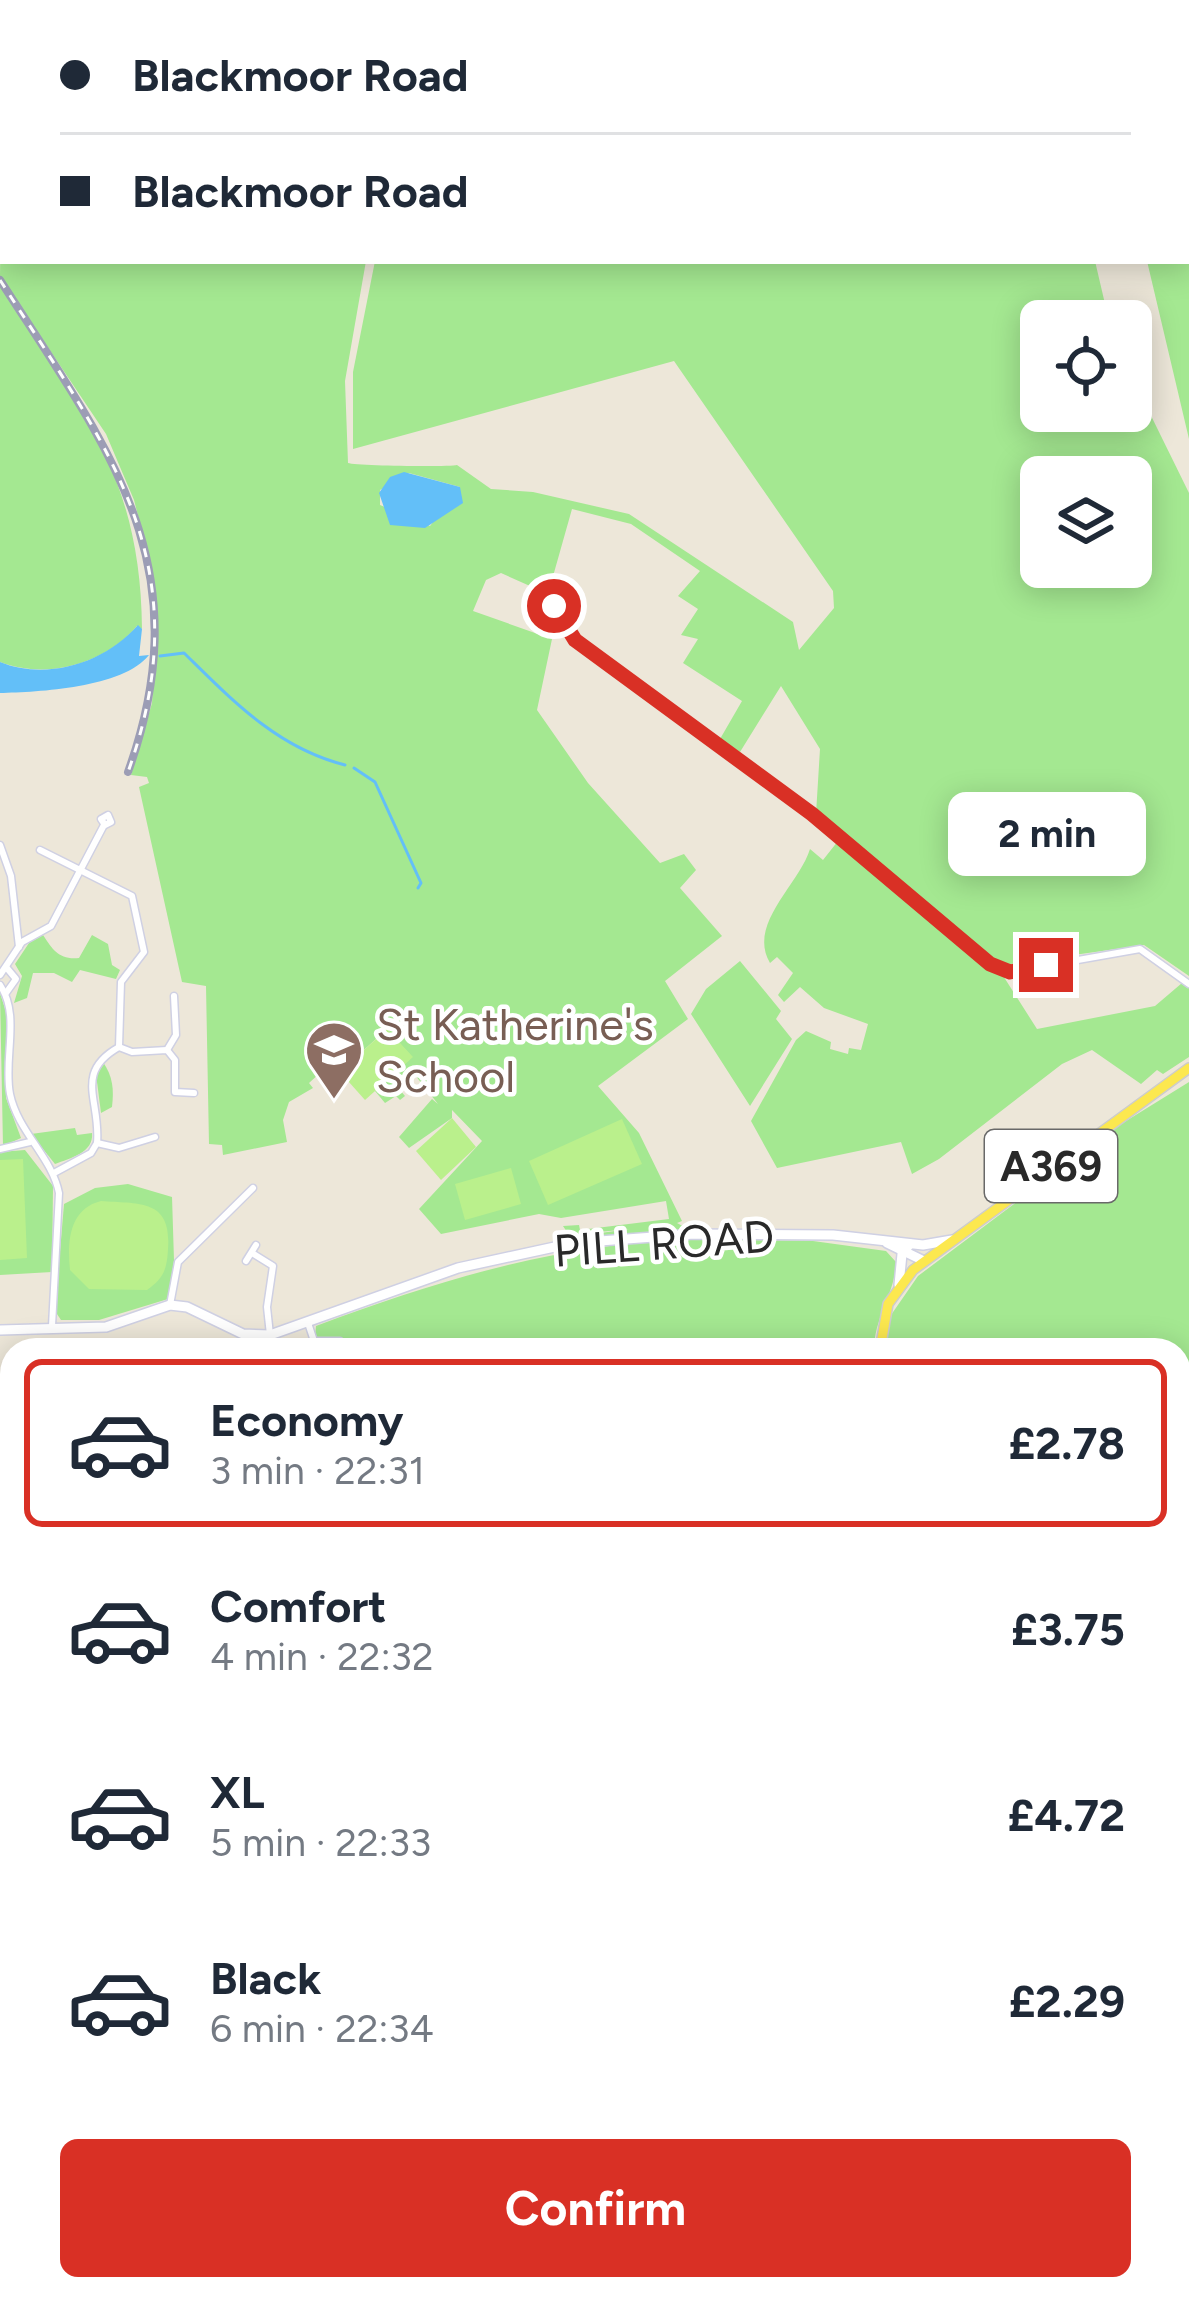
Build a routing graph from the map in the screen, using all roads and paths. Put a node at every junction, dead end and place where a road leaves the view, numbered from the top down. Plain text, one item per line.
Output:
1 (541, 596) dead end
2 (104, 825) dead end
3 (0, 844) edge
4 (40, 850) dead end
5 (80, 870) junction
6 (19, 947) junction
7 (6, 967) junction
8 (0, 975) edge
9 (1189, 984) edge
10 (0, 985) edge
11 (6, 993) junction
12 (174, 996) dead end
13 (119, 1047) junction
14 (167, 1050) junction
15 (1189, 1068) edge
16 (194, 1093) dead end
17 (155, 1137) dead end
18 (30, 1142) junction
19 (98, 1143) junction
20 (0, 1149) edge
21 (54, 1173) junction
22 (253, 1188) dead end
23 (952, 1240) junction
24 (887, 1243) junction
25 (910, 1244) junction
26 (923, 1245) junction
27 (902, 1254) junction
28 (927, 1259) junction
29 (246, 1261) dead end
30 (899, 1285) junction
31 (170, 1306) junction
32 (308, 1323) junction
33 (52, 1326) junction
34 (0, 1330) edge
35 (270, 1335) junction
36 (313, 1338) edge
37 (882, 1338) edge

1 - 9 street
2 - 5 street
3 - 6 street
4 - 5 street
5 - 6 street
5 - 13 street
6 - 7 street
7 - 8 street
7 - 11 street
10 - 11 street
11 - 18 street
12 - 14 street
13 - 14 street
13 - 19 street
14 - 16 street
15 - 23 main road, PILL ROAD / A369
17 - 19 street
18 - 20 street
18 - 21 street
19 - 21 street
21 - 33 street
22 - 31 street
23 - 26 street, PILL ROAD
23 - 28 main road, A369
24 - 25 street, PILL ROAD
24 - 27 street
24 - 32 street, PILL ROAD
25 - 26 street, PILL ROAD
25 - 27 street
26 - 28 street
27 - 28 street
27 - 30 street
28 - 30 main road, A369
29 - 35 street
30 - 37 main road, A369
31 - 33 street
31 - 35 street
32 - 35 street, PILL ROAD
32 - 36 street
33 - 34 street

